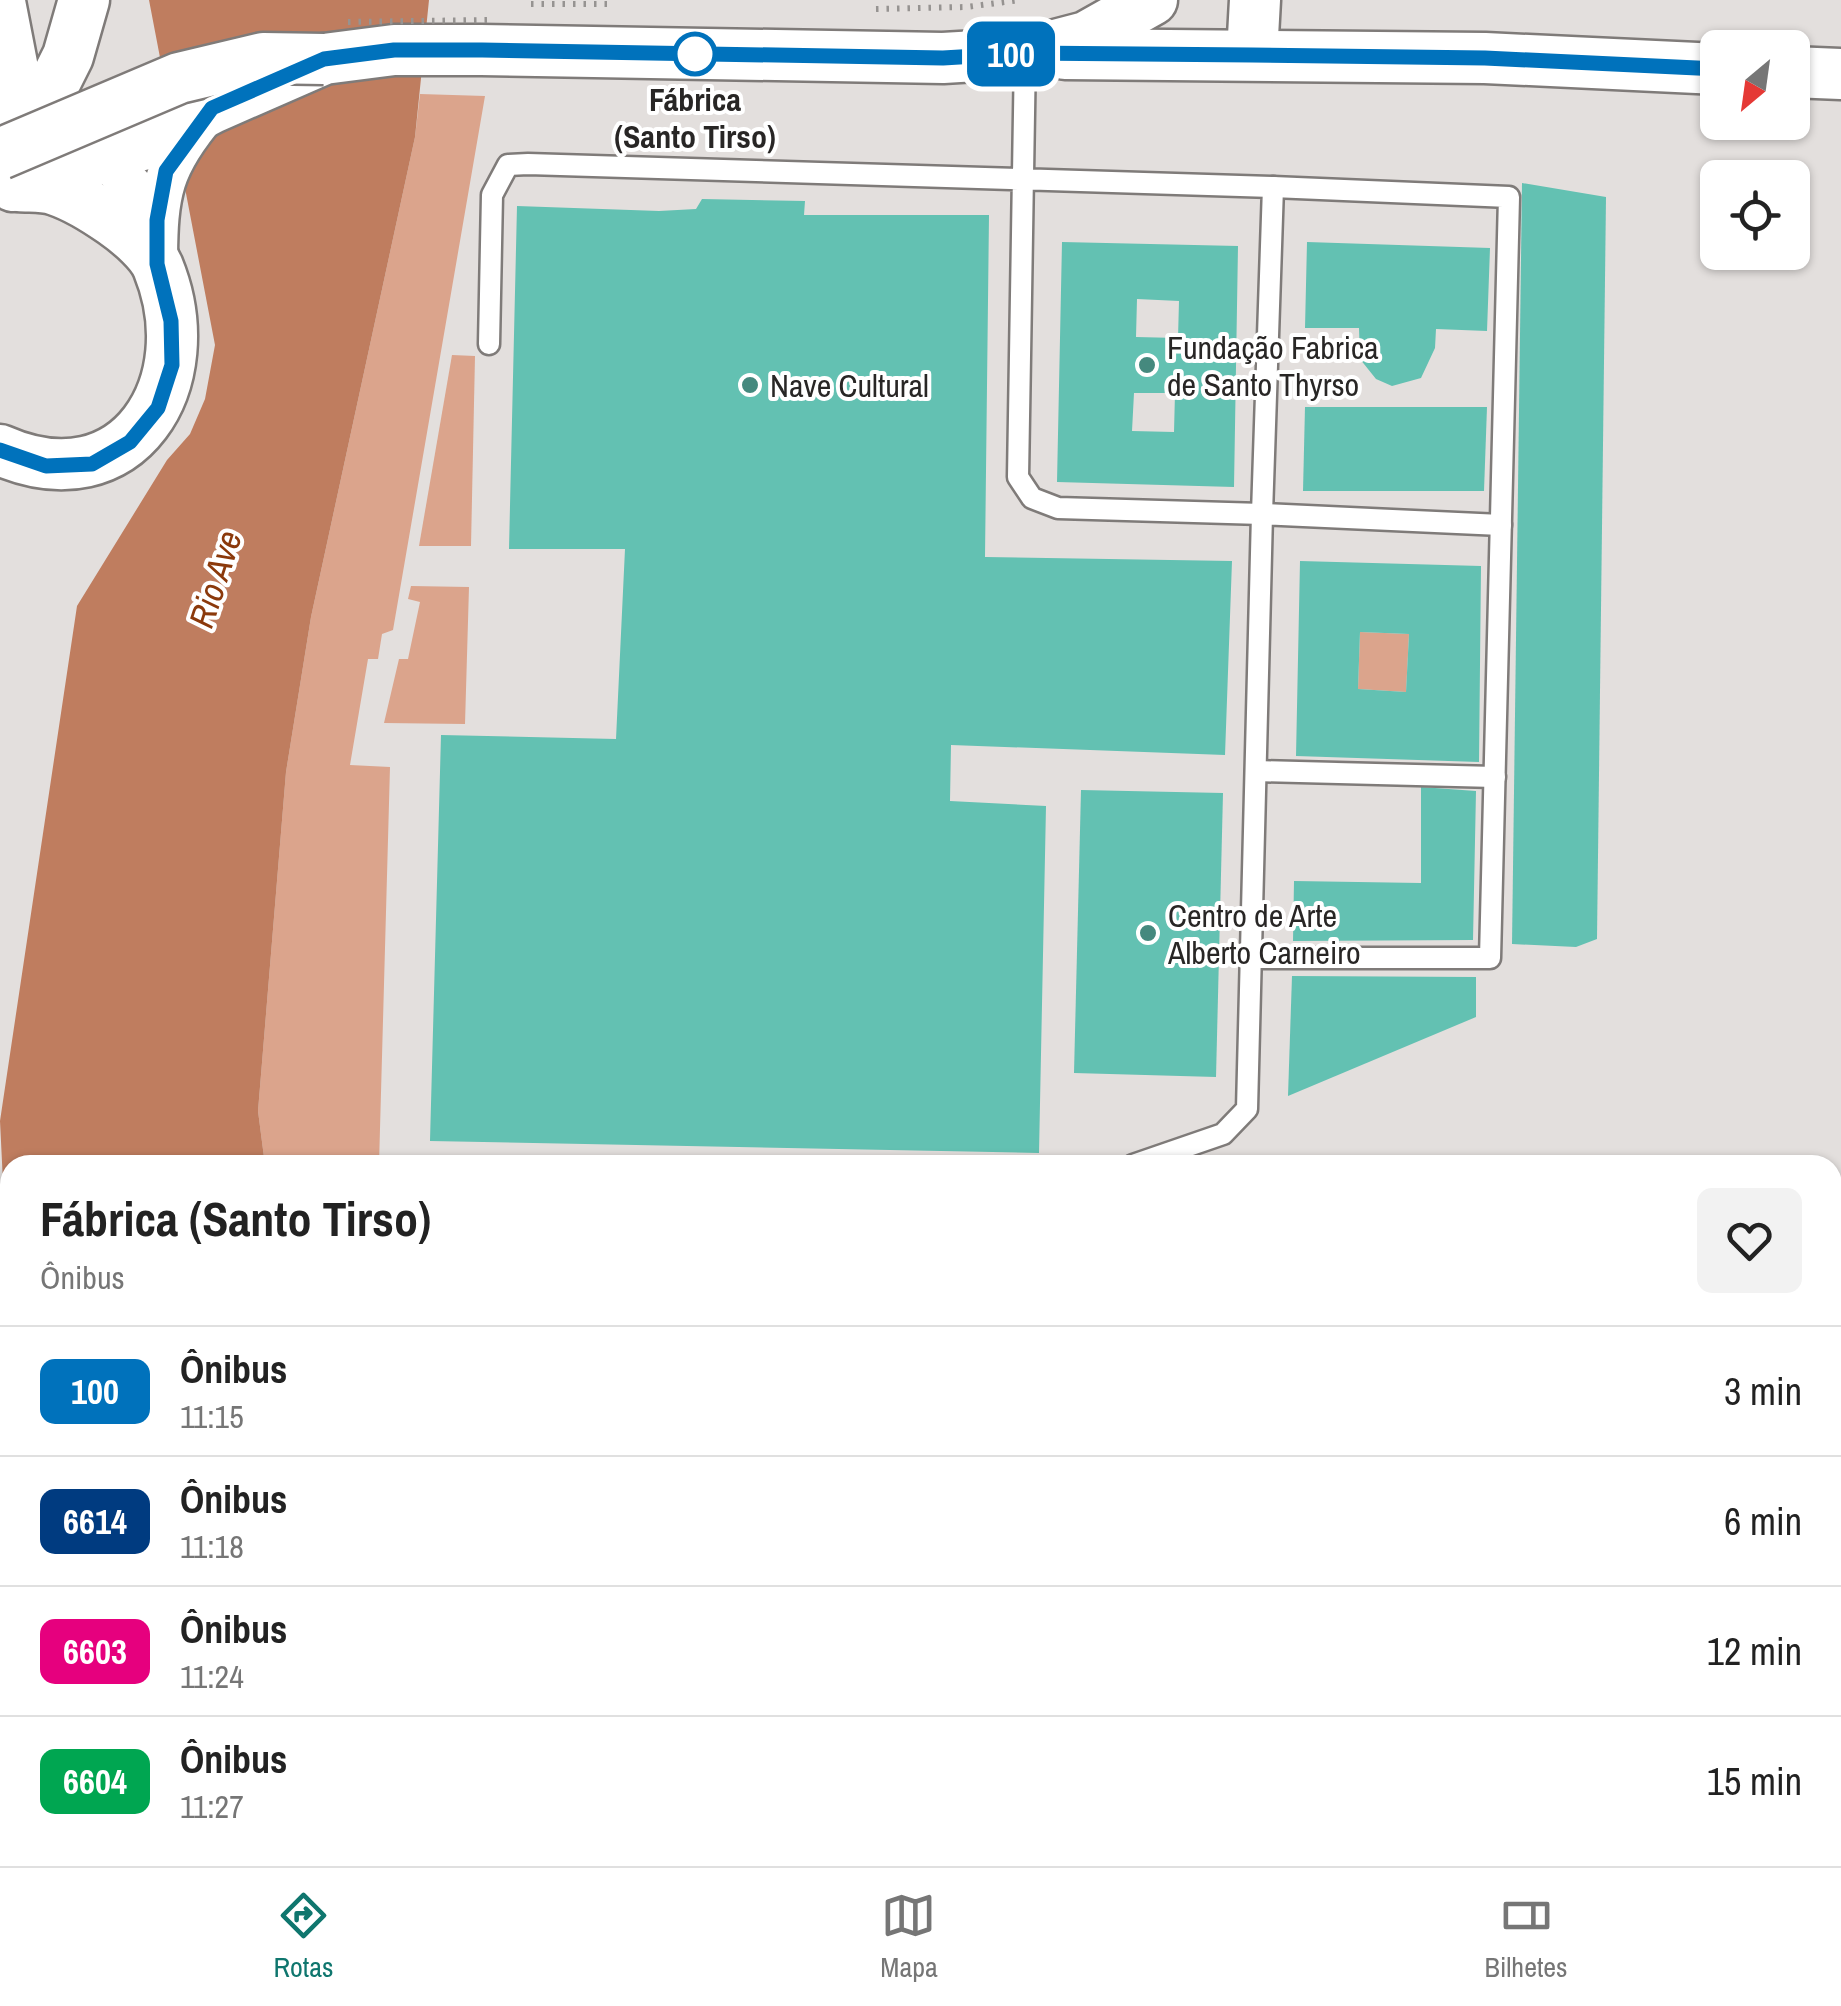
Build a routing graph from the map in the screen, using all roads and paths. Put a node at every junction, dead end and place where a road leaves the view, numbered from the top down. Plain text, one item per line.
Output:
1 (84, 0) edge
2 (1152, 0) edge
3 (1255, 0) edge
4 (0, 2) edge
5 (1025, 53) junction
6 (1252, 55) junction
7 (324, 59) junction
8 (1700, 68) edge
9 (1810, 73) edge
10 (1841, 74) edge
11 (212, 108) junction
12 (105, 158) junction
13 (14, 165) edge
14 (1023, 179) junction
15 (1273, 187) junction
16 (157, 242) junction
17 (489, 344) dead end
18 (0, 450) edge
19 (1262, 514) junction
20 (1501, 526) junction
21 (1256, 771) junction
22 (1495, 777) junction
23 (1252, 958) junction
24 (1163, 1155) edge

1 - 13 street
2 - 5 street
3 - 6 street
4 - 13 street
5 - 6 street
5 - 7 street
5 - 14 lane
6 - 8 street
7 - 11 street
7 - 13 street, bridge
9 - 10 street
11 - 12 street
11 - 16 street
12 - 13 street
12 - 13 street
12 - 16 street
13 - 16 street
14 - 15 lane
14 - 17 lane
14 - 19 lane
15 - 19 lane
15 - 20 lane
16 - 18 street
19 - 20 lane
19 - 21 lane
20 - 22 lane
21 - 22 lane
21 - 23 lane
22 - 23 lane
23 - 24 lane

